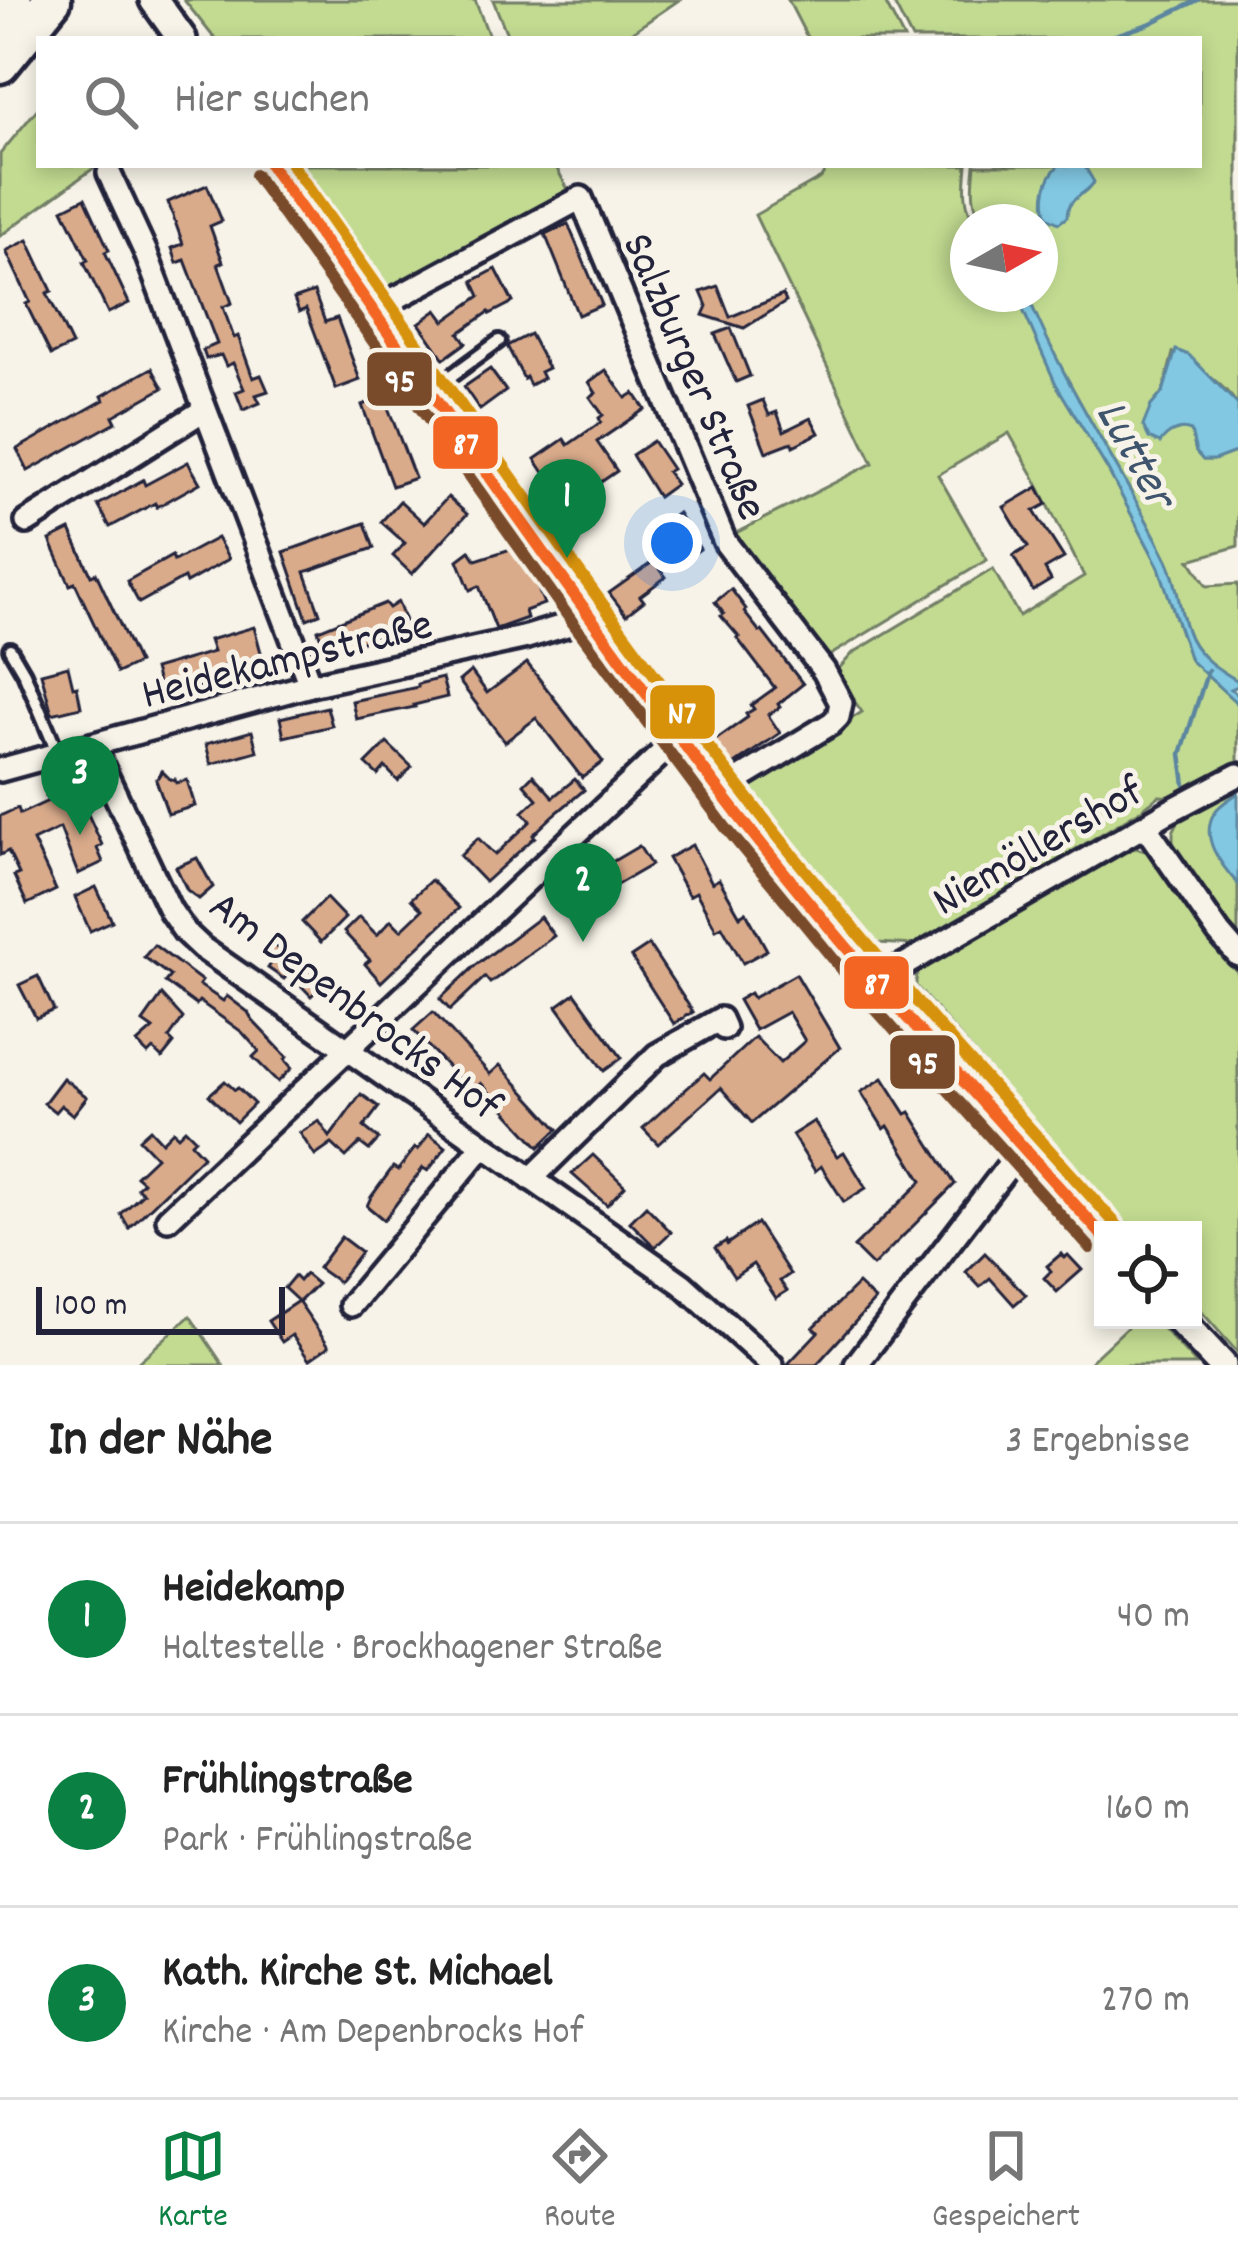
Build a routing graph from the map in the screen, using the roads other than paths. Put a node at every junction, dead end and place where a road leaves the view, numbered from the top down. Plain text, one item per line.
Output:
1 (13, 0) edge
2 (52, 0) edge
3 (154, 0) edge
4 (0, 16) edge
5 (180, 36) edge
6 (0, 64) edge
7 (272, 168) edge
8 (109, 173) dead end
9 (372, 311) junction
10 (499, 341) dead end
11 (430, 392) junction
12 (204, 410) junction
13 (26, 522) dead end
14 (588, 613) junction
15 (10, 649) dead end
16 (310, 685) junction
17 (679, 737) junction
18 (92, 745) junction
19 (58, 754) junction
20 (0, 770) edge
21 (1238, 775) edge
22 (720, 791) junction
23 (1145, 826) junction
24 (1238, 956) edge
25 (875, 982) junction
26 (724, 1028) dead end
27 (347, 1052) junction
28 (483, 1146) junction
29 (1022, 1148) junction
30 (531, 1179) junction
31 (168, 1219) dead end
32 (1094, 1226) edge
33 (351, 1305) dead end
34 (1188, 1329) edge
35 (772, 1365) edge
36 (856, 1365) edge
37 (1222, 1365) edge

1 - 4 highway
2 - 6 highway
3 - 5 main road
7 - 9 main road
8 - 12 street
9 - 11 main road
9 - 22 street, Salzburger Straße
10 - 11 lane
11 - 14 main road
12 - 13 street
12 - 16 street
14 - 16 street, Heidekampstraße
14 - 17 main road
15 - 19 lane
16 - 18 street, Heidekampstraße
17 - 22 main road
17 - 27 street
18 - 19 street, Heidekampstraße
18 - 27 street, Am Depenbrocks Hof
19 - 20 street, Heidekampstraße
21 - 23 street, Niemöllershof
22 - 25 main road
23 - 24 street
23 - 25 street, Niemöllershof
25 - 29 main road
26 - 30 street
27 - 28 street, Am Depenbrocks Hof
27 - 31 street
28 - 30 street, Am Depenbrocks Hof
28 - 33 street
29 - 32 main road
29 - 36 street
30 - 35 street, Am Depenbrocks Hof
34 - 37 main road

